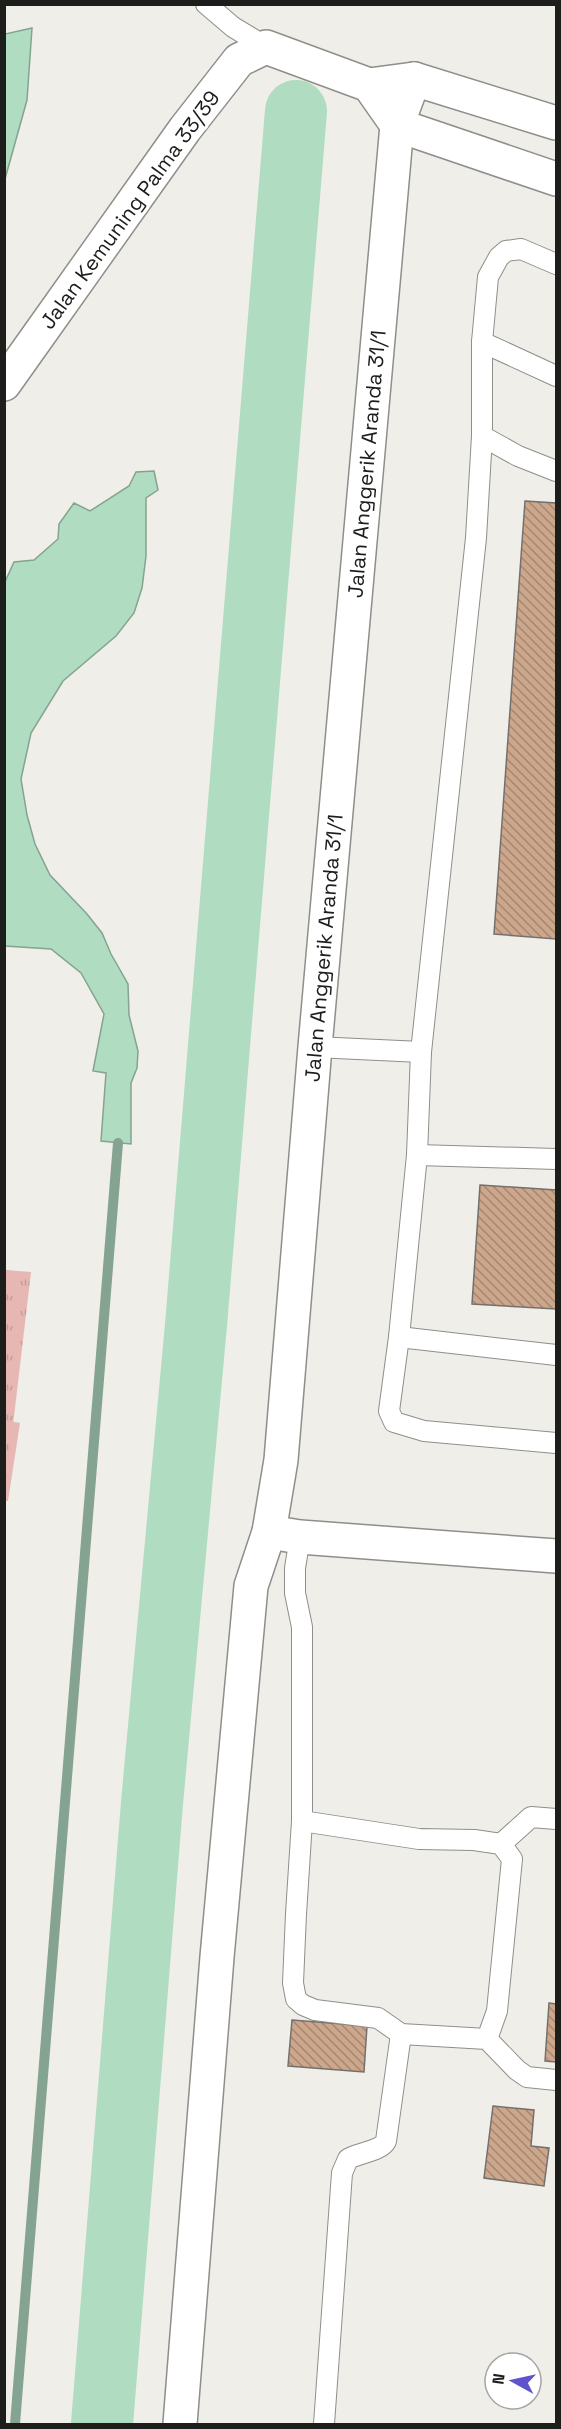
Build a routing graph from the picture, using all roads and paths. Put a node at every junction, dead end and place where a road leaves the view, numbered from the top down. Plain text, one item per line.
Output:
1 (206, 4) edge
2 (266, 47) junction
3 (414, 79) junction
4 (369, 85) junction
5 (556, 123) edge
6 (397, 125) junction
7 (556, 179) edge
8 (556, 264) edge
9 (482, 342) junction
10 (556, 376) edge
11 (4, 384) edge
12 (482, 436) junction
13 (556, 471) edge
14 (315, 1047) junction
15 (421, 1052) junction
16 (417, 1155) junction
17 (556, 1159) edge
18 (399, 1337) junction
19 (556, 1355) edge
20 (556, 1443) edge
21 (284, 1535) junction
22 (556, 1556) edge
23 (556, 1819) edge
24 (302, 1821) junction
25 (501, 1844) junction
26 (401, 2034) junction
27 (487, 2039) junction
28 (556, 2080) edge
29 (180, 2424) edge
30 (324, 2424) edge

1 - 2 lane
2 - 4 street
2 - 11 street, Jalan Kemuning Palma 33/39
3 - 4 street
3 - 5 street
3 - 6 street, Jalan Anggerik Aranda 31/1
4 - 6 street
6 - 7 street
6 - 14 street, Jalan Anggerik Aranda 31/1
8 - 9 lane
9 - 10 lane
9 - 12 lane
12 - 13 lane
12 - 15 lane
14 - 15 lane
14 - 21 street, Jalan Anggerik Aranda 31/1
15 - 16 lane
16 - 17 lane
16 - 18 lane
18 - 19 lane
18 - 20 lane
21 - 22 street
21 - 24 lane
21 - 29 street, Jalan Anggerik Aranda 31/1
23 - 25 lane
24 - 25 lane
24 - 26 lane
25 - 27 lane
26 - 27 lane
26 - 30 lane
27 - 28 lane

